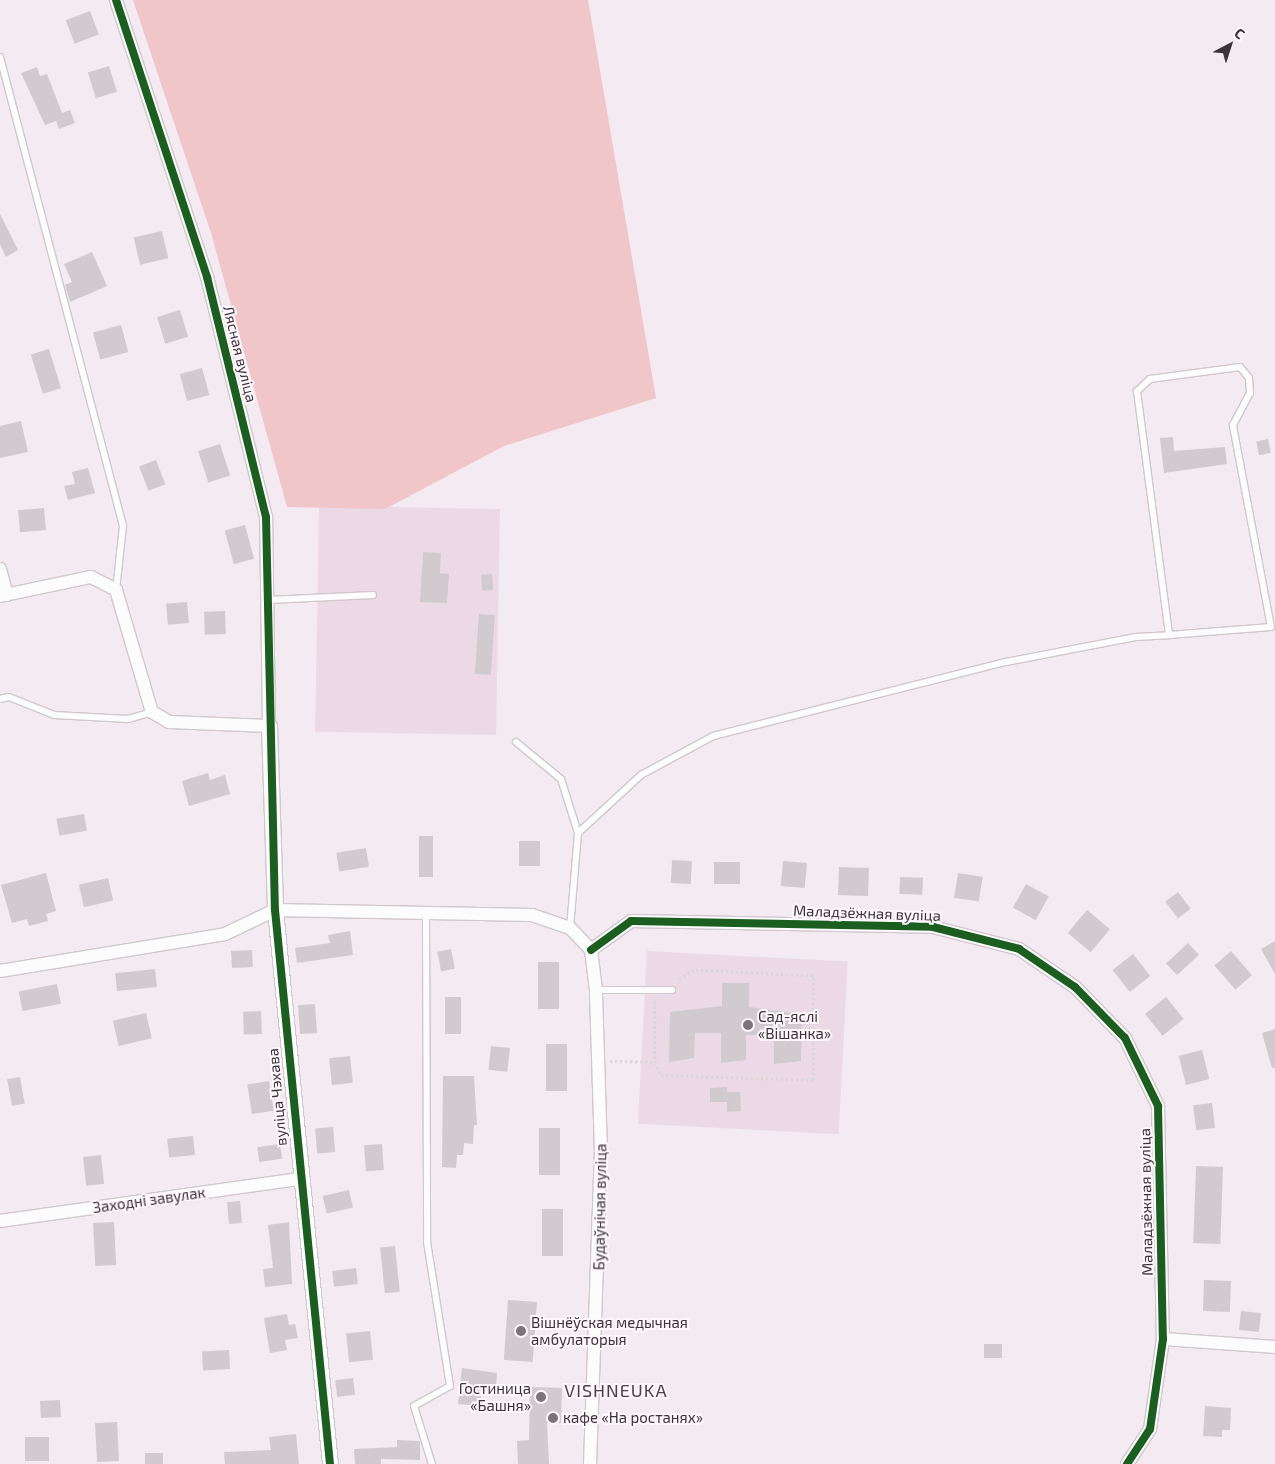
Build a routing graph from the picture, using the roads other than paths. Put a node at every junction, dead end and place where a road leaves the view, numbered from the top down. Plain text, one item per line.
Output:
1 (116, 0) edge
2 (0, 57) edge
3 (0, 568) edge
4 (116, 590) junction
5 (4, 595) edge
6 (373, 595) dead end
7 (268, 600) junction
8 (1170, 635) junction
9 (0, 699) edge
10 (152, 712) junction
11 (269, 726) junction
12 (516, 742) dead end
13 (578, 833) junction
14 (275, 910) junction
15 (426, 912) junction
16 (570, 928) junction
17 (591, 950) junction
18 (0, 971) edge
19 (596, 990) junction
20 (672, 990) road end
21 (299, 1179) junction
22 (0, 1221) edge
23 (1163, 1339) junction
24 (1275, 1347) edge
25 (330, 1464) edge
26 (432, 1464) edge
27 (590, 1464) edge
28 (1127, 1464) edge

1 - 7 street, Лясная вуліца
2 - 4 lane
3 - 5 street
4 - 5 street
4 - 10 street
6 - 7 lane
7 - 11 street, Лясная вуліца
8 - 8 lane
8 - 13 lane
9 - 10 lane
10 - 11 street
11 - 14 street, вуліца Чэхава
12 - 13 lane
13 - 16 lane
14 - 15 street
14 - 18 street
14 - 21 street, вуліца Чэхава
15 - 16 street
15 - 26 lane
16 - 17 street
17 - 19 street, Будаўнічая вуліца
17 - 23 street, Маладзёжная вуліца
19 - 20 lane
19 - 27 street, Будаўнічая вуліца
21 - 22 street, Заходні завулак
21 - 25 street, вуліца Чэхава
23 - 24 street
23 - 28 street, Маладзёжная вуліца

